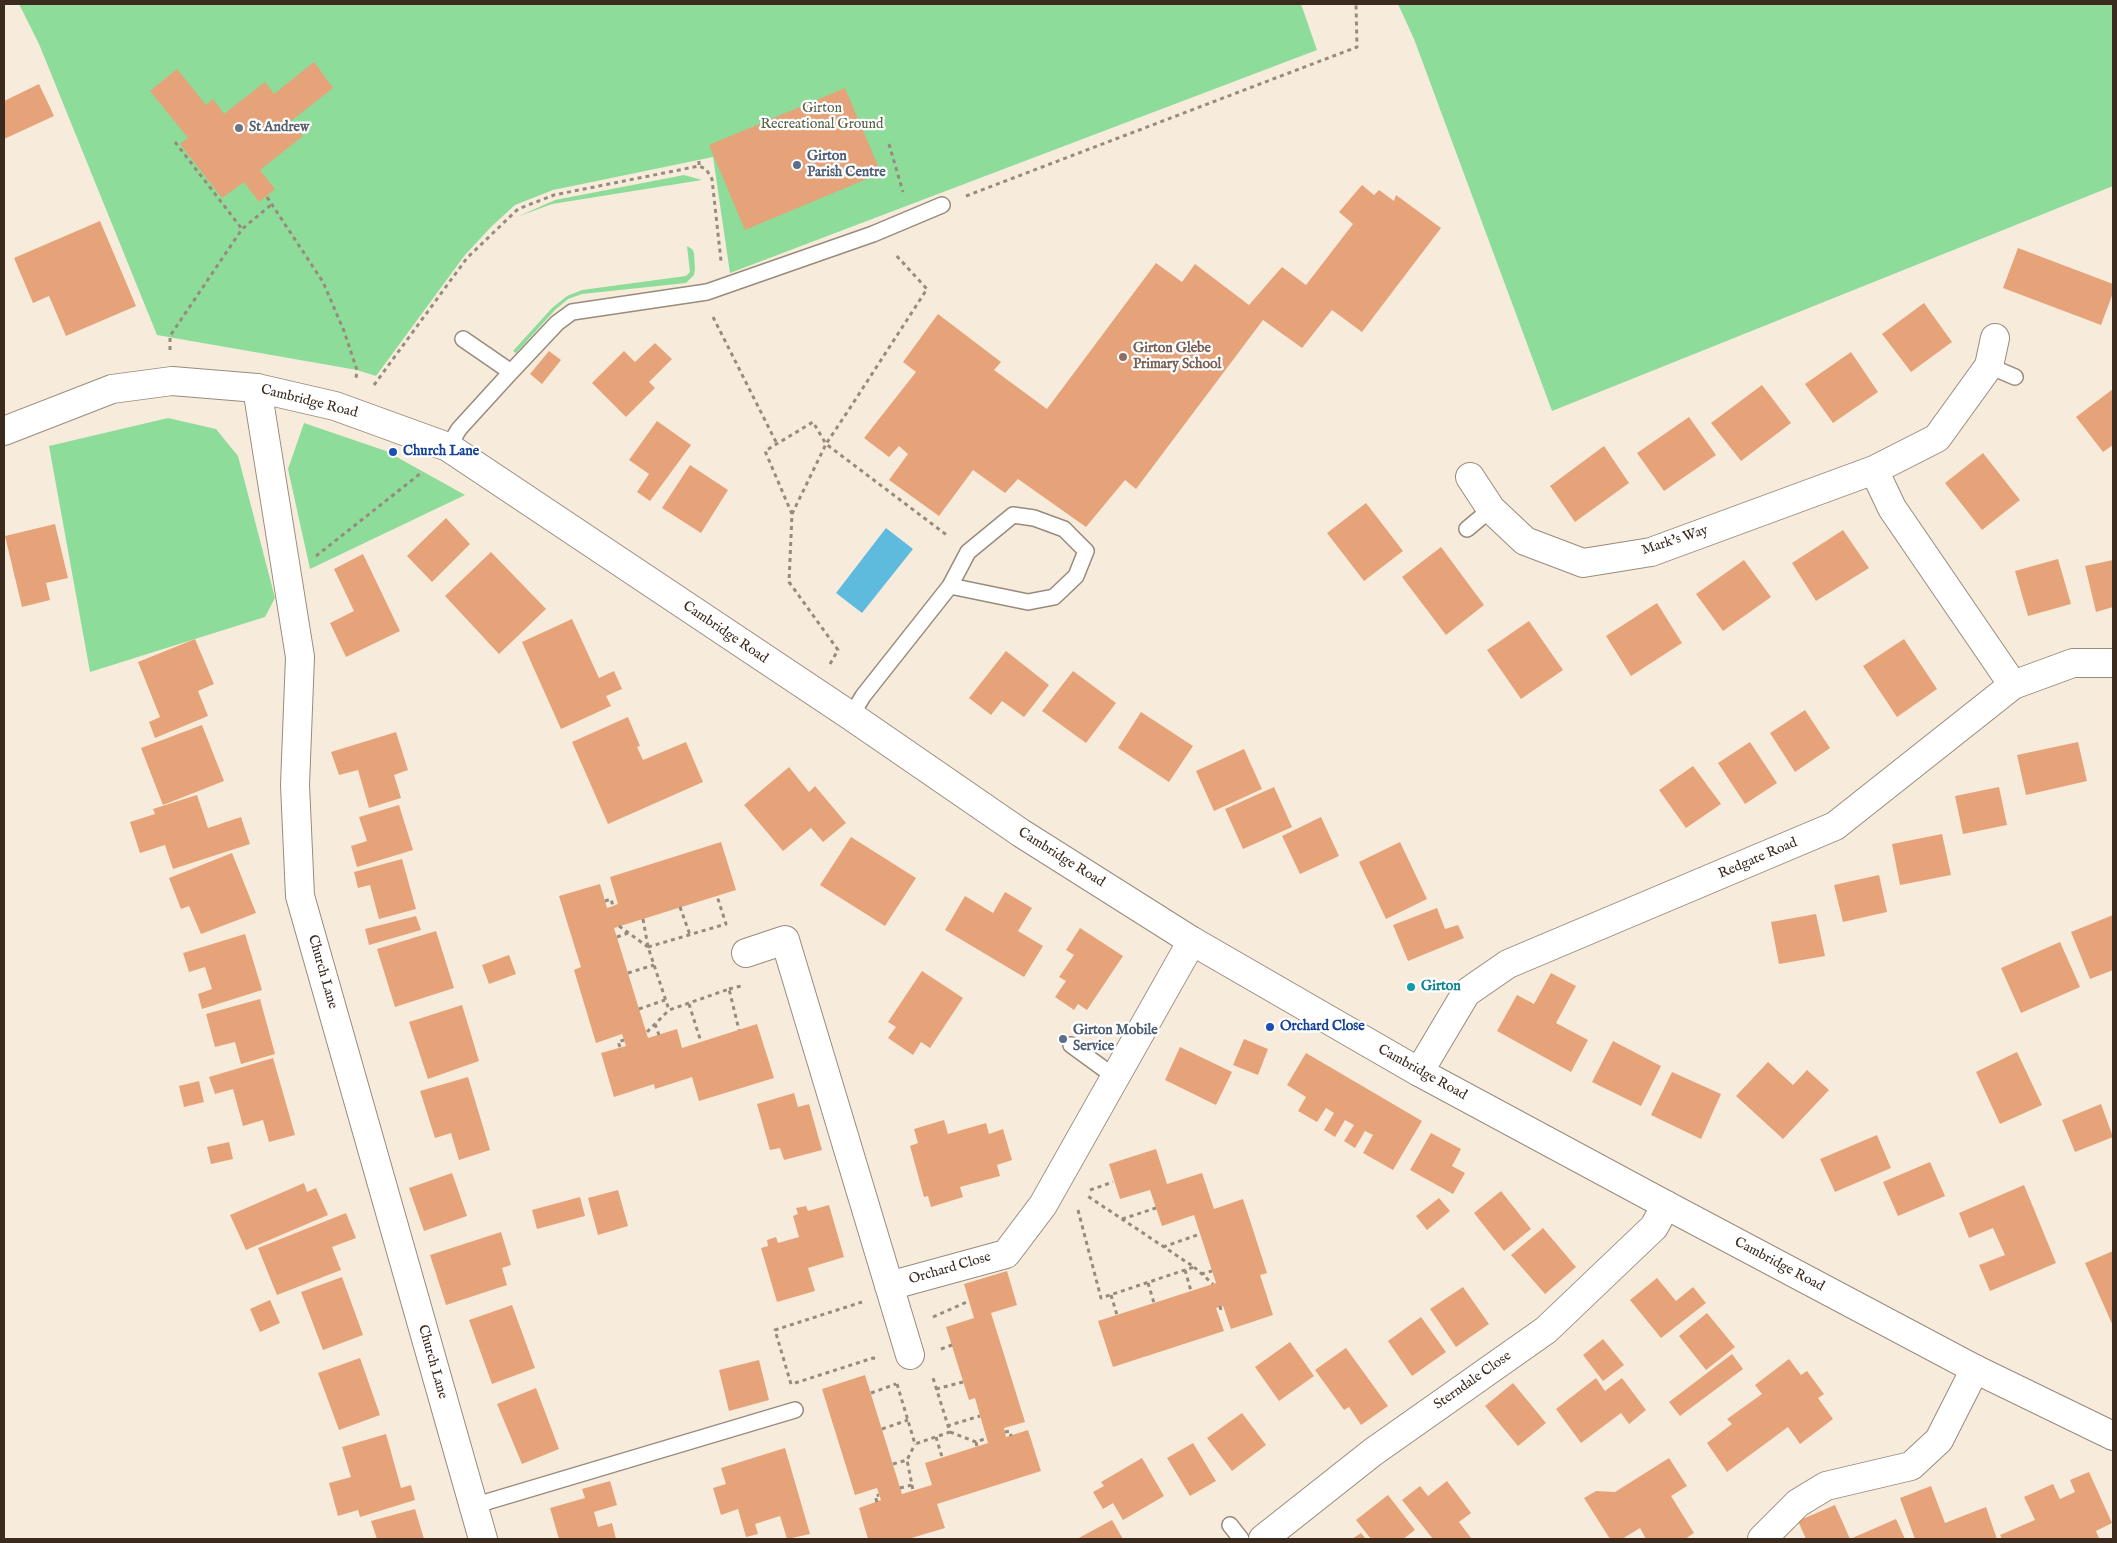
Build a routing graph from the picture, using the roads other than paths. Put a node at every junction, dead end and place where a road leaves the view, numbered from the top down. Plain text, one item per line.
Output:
1 (942, 205) road end
2 (1995, 338) dead end
3 (463, 339) dead end
4 (1989, 366) junction
5 (511, 372) junction
6 (2015, 377) dead end
7 (257, 388) junction
8 (4, 431) edge
9 (448, 447) junction
10 (1874, 470) junction
11 (1470, 477) dead end
12 (1491, 509) junction
13 (1467, 529) dead end
14 (950, 586) junction
15 (2113, 663) edge
16 (2013, 685) junction
17 (851, 716) junction
18 (1192, 941) junction
19 (746, 953) dead end
20 (1071, 1045) dead end
21 (1419, 1072) junction
22 (1116, 1077) junction
23 (1666, 1205) junction
24 (879, 1293) junction
25 (900, 1358) road end
26 (1975, 1369) junction
27 (795, 1410) road end
28 (2113, 1436) edge
29 (473, 1506) junction
30 (1230, 1525) dead end
31 (483, 1539) edge
32 (1241, 1539) edge
33 (1262, 1539) edge
34 (1762, 1539) edge

1 - 5 lane
2 - 4 street, Mark's Way
3 - 5 lane
4 - 6 lane
4 - 10 street, Mark's Way
5 - 9 lane
7 - 8 street, Cambridge Road
7 - 9 street, Cambridge Road
7 - 29 street, Church Lane
9 - 17 street, Cambridge Road
10 - 12 street, Mark's Way
10 - 16 street
11 - 12 street, Mark's Way
12 - 13 lane
14 - 14 lane
14 - 17 lane
15 - 16 street, Redgate Road
16 - 21 street, Redgate Road
17 - 18 street, Cambridge Road
18 - 21 street, Cambridge Road
18 - 22 street, Orchard Close
19 - 24 street
20 - 22 lane
21 - 23 street, Cambridge Road
22 - 24 street, Orchard Close
23 - 26 street, Cambridge Road
23 - 33 street, Sterndale Close
24 - 25 street
26 - 28 street, Cambridge Road
26 - 34 street
27 - 29 lane
29 - 31 street, Church Lane
30 - 32 lane

